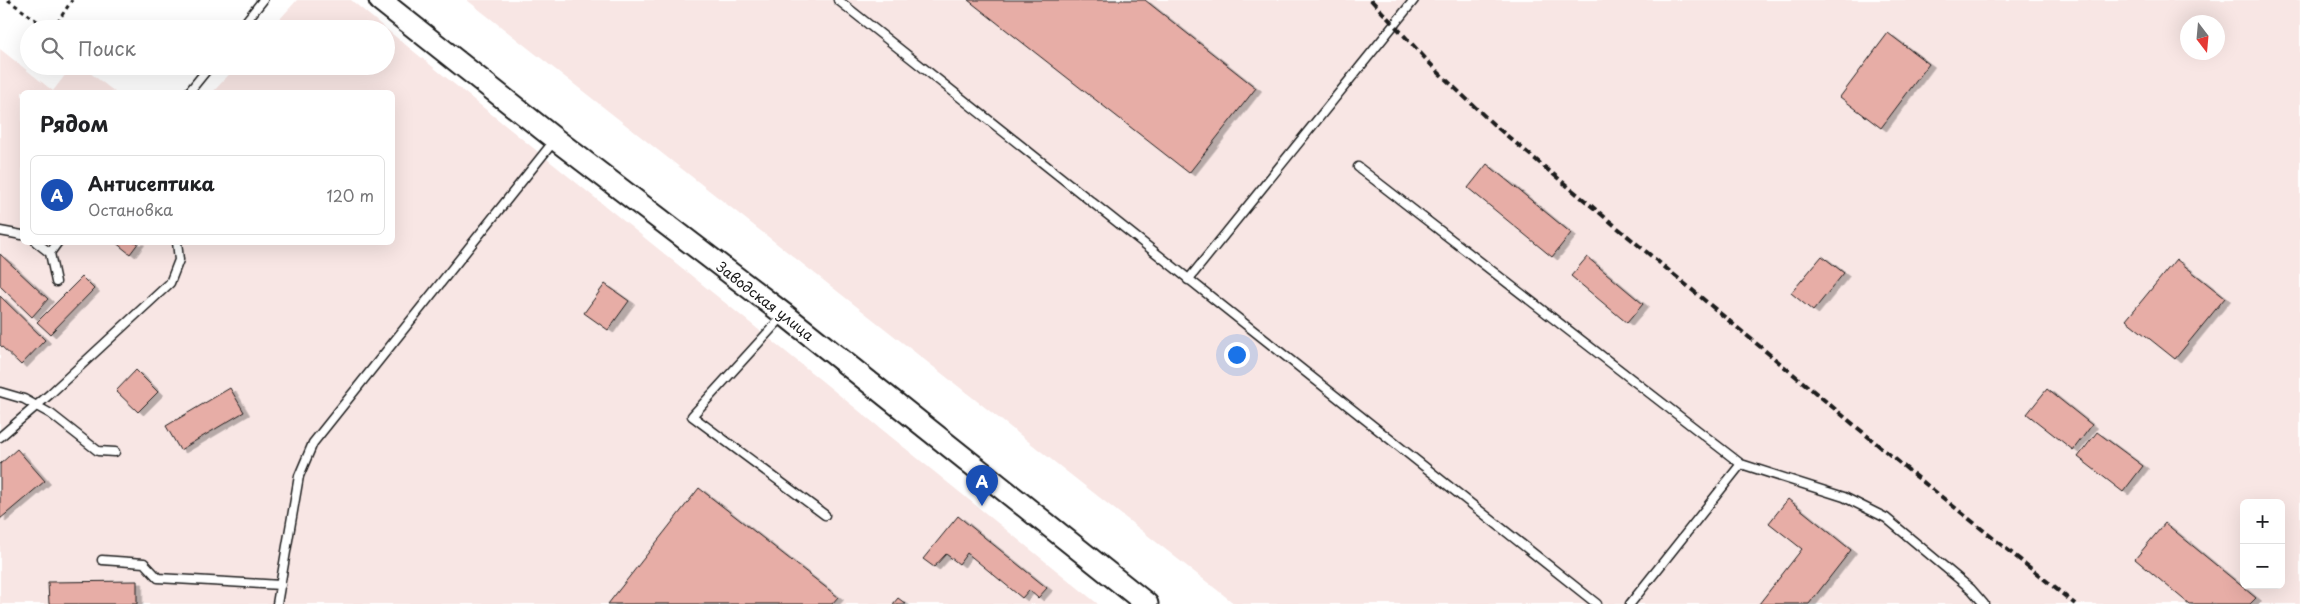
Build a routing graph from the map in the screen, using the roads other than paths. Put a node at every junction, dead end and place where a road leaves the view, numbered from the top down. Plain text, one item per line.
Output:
1 (263, 0) edge
2 (380, 0) edge
3 (838, 0) edge
4 (1414, 0) edge
5 (247, 20) edge
6 (203, 75) edge
7 (191, 90) edge
8 (555, 140) junction
9 (1358, 167) dead end
10 (0, 231) edge
11 (20, 235) edge
12 (40, 245) edge
13 (56, 245) edge
14 (177, 245) edge
15 (50, 253) junction
16 (1188, 280) junction
17 (56, 282) dead end
18 (785, 315) junction
19 (0, 392) edge
20 (36, 406) junction
21 (0, 437) edge
22 (115, 452) dead end
23 (1741, 464) junction
24 (825, 515) dead end
25 (102, 560) dead end
26 (281, 585) junction
27 (277, 604) edge
28 (1147, 604) edge
29 (1597, 604) edge
30 (1630, 604) edge
31 (1984, 604) edge

1 - 5 lane
2 - 8 street, Заводская улица
3 - 16 lane
4 - 16 lane
6 - 7 lane
8 - 18 street, Заводская улица
8 - 26 lane
9 - 23 lane
10 - 11 lane
12 - 15 lane
13 - 15 lane
14 - 20 lane
15 - 17 lane
16 - 29 lane
18 - 24 lane
18 - 28 street, Заводская улица
19 - 20 lane
20 - 21 lane
20 - 22 lane
23 - 30 lane
23 - 31 lane
25 - 26 lane
26 - 27 lane

